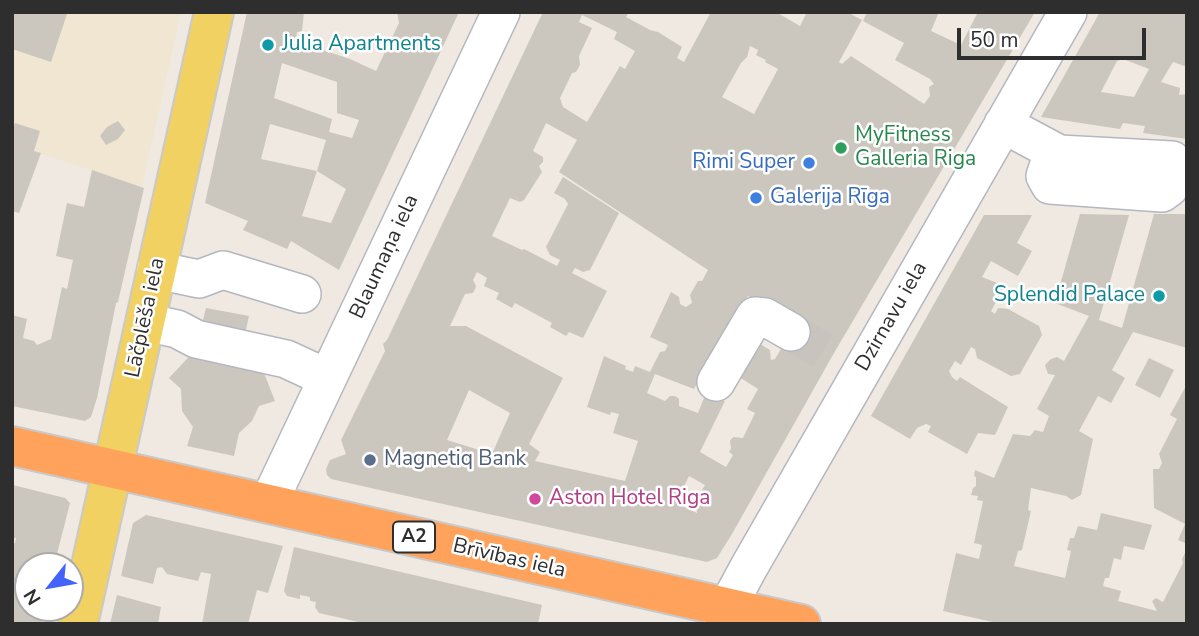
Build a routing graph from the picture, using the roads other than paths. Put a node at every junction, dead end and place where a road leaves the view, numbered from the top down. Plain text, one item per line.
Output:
1 (214, 12) edge
2 (501, 12) edge
3 (1068, 12) edge
4 (1003, 124) junction
5 (1053, 152) dead end
6 (156, 270) junction
7 (302, 295) dead end
8 (145, 322) junction
9 (791, 332) tunnel mouth
10 (327, 378) junction
11 (716, 382) dead end
12 (12, 446) edge
13 (113, 469) junction
14 (269, 502) junction
15 (725, 615) edge
16 (78, 624) edge
17 (801, 624) edge

1 - 6 main road, Lāčplēša iela
2 - 10 street, Blaumaņa iela
3 - 4 street, Dzirnavu iela
4 - 5 street
4 - 15 street, Dzirnavu iela
6 - 7 street
6 - 8 main road, Lāčplēša iela
8 - 10 street
8 - 13 main road, Lāčplēša iela
9 - 11 street
10 - 14 street, Blaumaņa iela
12 - 13 highway, Brīvības iela / A2
13 - 14 highway, Brīvības iela / A2
13 - 16 main road, Lāčplēša iela
14 - 15 highway, Brīvības iela / A2
15 - 17 highway, Brīvības iela / A2

